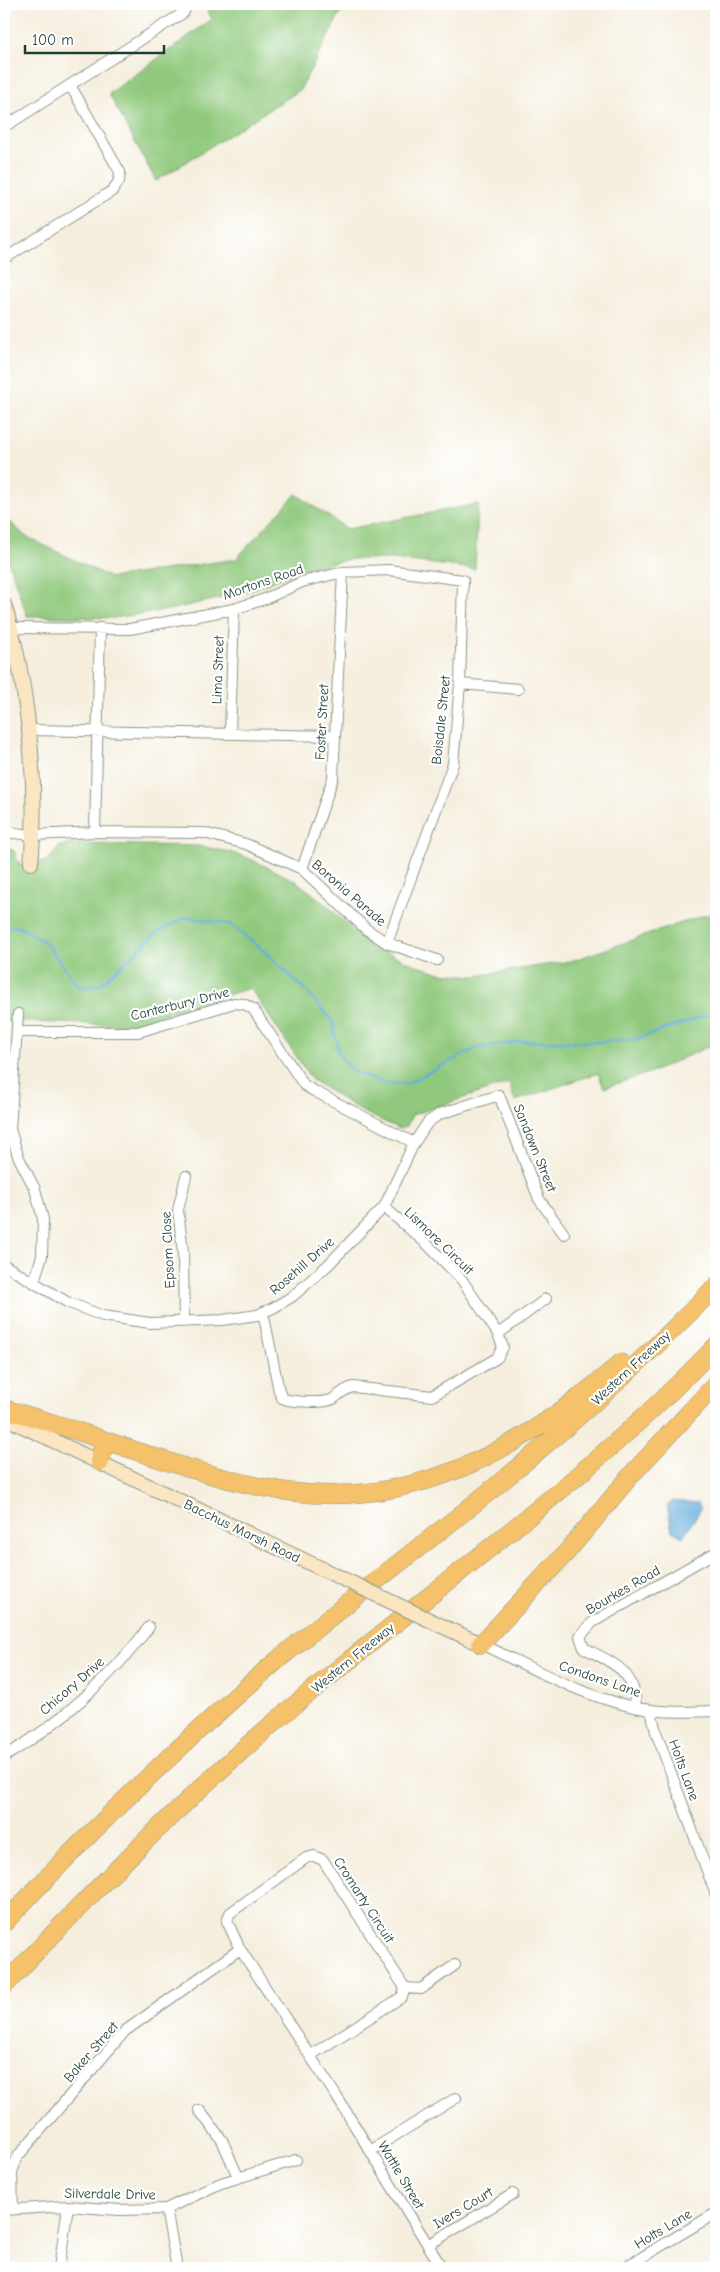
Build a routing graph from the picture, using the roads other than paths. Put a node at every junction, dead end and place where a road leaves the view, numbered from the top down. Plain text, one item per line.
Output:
1 (188, 4) edge
2 (70, 85) junction
3 (4, 127) edge
4 (4, 259) edge
5 (343, 572) junction
6 (463, 580) joint
7 (4, 604) edge
8 (234, 609) junction
9 (11, 628) junction
10 (100, 628) junction
11 (460, 684) junction
12 (518, 689) dead end
13 (29, 730) junction
14 (97, 732) junction
15 (230, 733) junction
16 (335, 736) junction
17 (4, 832) edge
18 (95, 832) junction
19 (34, 834) junction
20 (32, 863) dead end
21 (302, 869) junction
22 (387, 943) junction
23 (437, 960) dead end
24 (18, 1014) dead end
25 (17, 1032) junction
26 (499, 1096) joint
27 (414, 1143) junction
28 (186, 1176) dead end
29 (384, 1207) junction
30 (564, 1234) dead end
31 (4, 1265) edge
32 (34, 1281) junction
33 (716, 1282) edge
34 (716, 1286) edge
35 (546, 1300) dead end
36 (263, 1312) junction
37 (184, 1322) junction
38 (498, 1334) junction
39 (716, 1346) edge
40 (716, 1384) edge
41 (4, 1409) edge
42 (4, 1417) edge
43 (111, 1443) junction
44 (100, 1462) junction
45 (716, 1552) edge
46 (150, 1627) dead end
47 (481, 1644) junction
48 (636, 1707) junction
49 (651, 1710) junction
50 (716, 1711) edge
51 (4, 1757) edge
52 (716, 1895) edge
53 (4, 1922) edge
54 (240, 1949) junction
55 (455, 1965) dead end
56 (4, 1986) edge
57 (405, 1988) junction
58 (310, 2055) junction
59 (337, 2096) joint
60 (456, 2098) dead end
61 (199, 2110) dead end
62 (370, 2151) junction
63 (296, 2160) dead end
64 (238, 2177) junction
65 (513, 2194) dead end
66 (68, 2206) junction
67 (166, 2208) junction
68 (8, 2209) edge
69 (716, 2213) edge
70 (428, 2245) junction
71 (59, 2268) edge
72 (176, 2268) edge
73 (442, 2268) edge
74 (624, 2268) edge

1 - 2 street
2 - 3 street
2 - 4 street
5 - 6 street, Mortons Road
5 - 8 street, Mortons Road
5 - 16 street, Foster Street
6 - 11 street, Boisdale Street
7 - 9 main road
8 - 10 street, Mortons Road
8 - 15 street, Lima Street
9 - 10 street, Mortons Road
9 - 13 main road
10 - 14 street
11 - 12 street
11 - 22 street, Boisdale Street
13 - 14 street
13 - 19 main road
14 - 15 street
14 - 18 street
15 - 16 street
16 - 21 street, Foster Street
17 - 19 street, Boronia Parade
18 - 19 street, Boronia Parade
18 - 21 street, Boronia Parade
19 - 20 main road
21 - 22 street, Boronia Parade
22 - 23 street, Boronia Parade
24 - 25 street
25 - 27 street, Canterbury Drive
25 - 32 street
26 - 27 street, Rosehill Drive
26 - 30 street, Sandown Street
27 - 29 street, Rosehill Drive
28 - 37 street, Epsom Close
29 - 36 street, Rosehill Drive
29 - 38 street, Lismore Circuit
31 - 32 street, Rosehill Drive
32 - 37 street, Rosehill Drive
33 - 43 highway
34 - 53 highway, Western Freeway
35 - 38 street
36 - 37 street, Rosehill Drive
36 - 38 street
39 - 56 highway, Western Freeway
40 - 47 highway
41 - 43 highway
42 - 44 main road, Bacchus Marsh Road
43 - 44 highway
44 - 47 main road, Bacchus Marsh Road, bridge
45 - 48 street, Bourkes Road
46 - 51 street, Chicory Drive
47 - 48 street, Condons Lane
48 - 49 street, Condons Lane
49 - 50 street, Condons Lane
49 - 52 street, Holts Lane
54 - 57 street, Cromarty Circuit
54 - 58 street, Cromarty Circuit
54 - 68 street, Baker Street
55 - 57 street
57 - 58 street
58 - 59 street, Cromarty Circuit
59 - 62 street, Wattle Street
60 - 62 street
61 - 64 street
62 - 70 street, Wattle Street
63 - 64 street, Silverdale Drive
64 - 67 street, Silverdale Drive
65 - 70 street, Ivers Court
66 - 67 street, Silverdale Drive
66 - 68 street, Silverdale Drive
66 - 71 street
67 - 72 street
69 - 74 street, Holts Lane
70 - 73 street, Wattle Street

